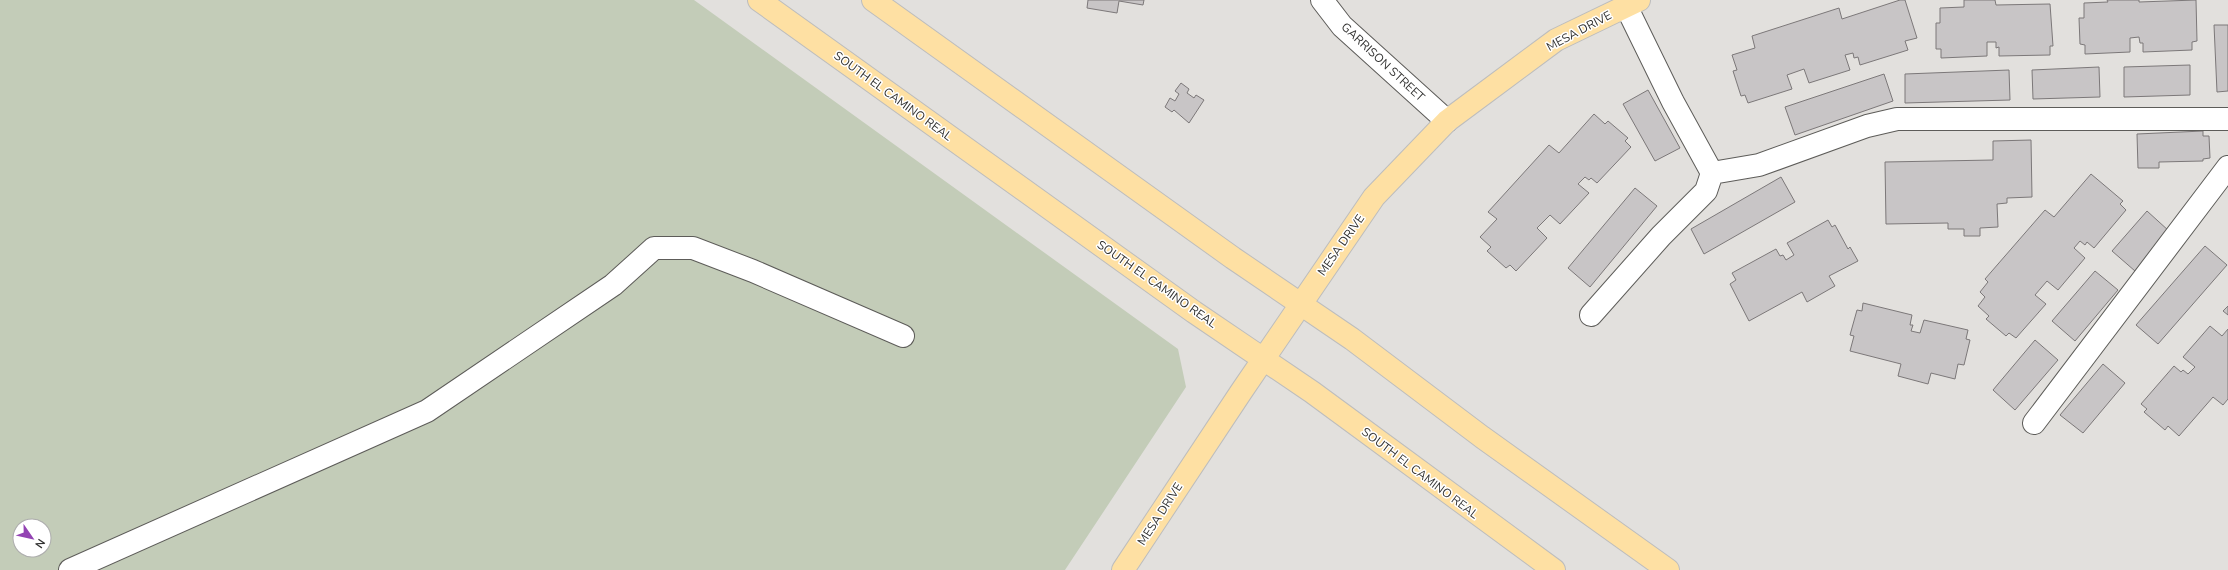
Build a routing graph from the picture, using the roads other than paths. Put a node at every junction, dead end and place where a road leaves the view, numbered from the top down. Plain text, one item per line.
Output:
1 (759, 0) edge
2 (873, 0) edge
3 (1322, 0) edge
4 (1633, 3) edge
5 (2228, 119) edge
6 (1447, 121) junction
7 (2228, 167) edge
8 (1712, 173) junction
9 (1300, 304) junction
10 (1591, 315) dead end
11 (903, 336) dead end
12 (1264, 358) junction
13 (2034, 424) dead end
14 (70, 570) edge
15 (1123, 570) edge
16 (1554, 570) edge
17 (1668, 570) edge

1 - 12 main road, SOUTH EL CAMINO REAL
2 - 9 main road
3 - 6 street, GARRISON STREET
4 - 6 main road, MESA DRIVE
4 - 8 street
5 - 8 street
6 - 9 main road, MESA DRIVE
7 - 13 street
8 - 10 street
9 - 12 main road, MESA DRIVE
9 - 17 main road
11 - 14 street
12 - 15 main road, MESA DRIVE
12 - 16 main road, SOUTH EL CAMINO REAL

